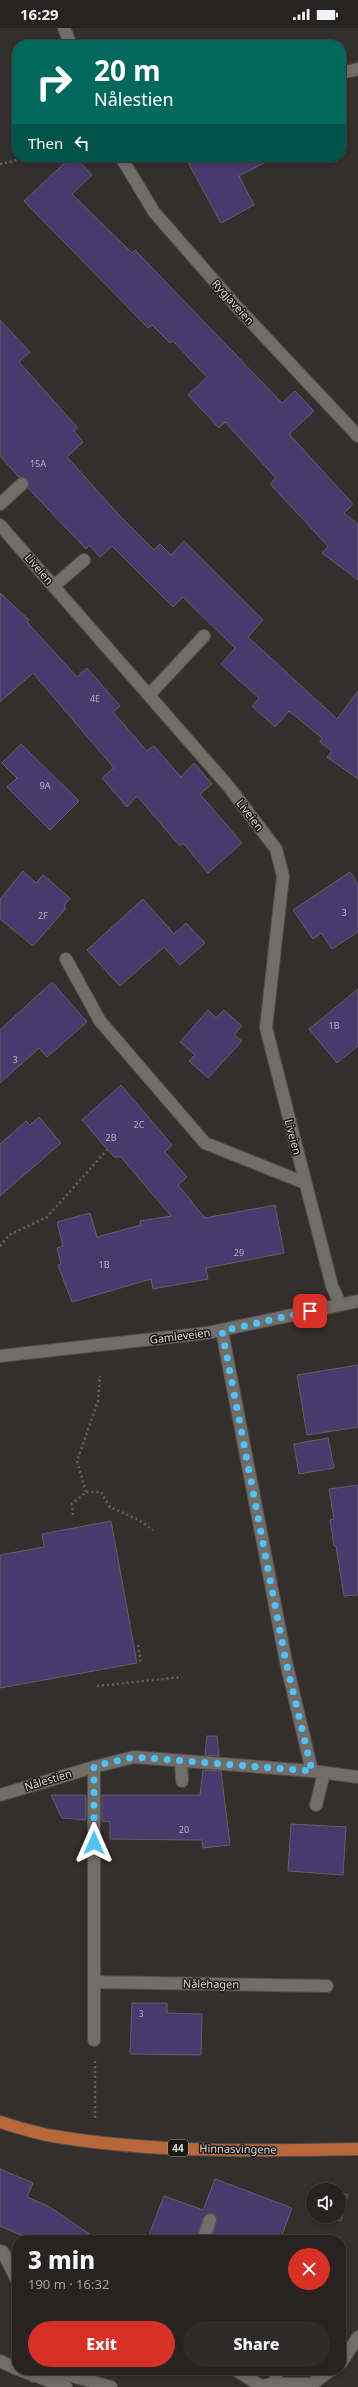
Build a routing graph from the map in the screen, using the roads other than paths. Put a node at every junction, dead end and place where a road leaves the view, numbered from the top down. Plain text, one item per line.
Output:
1 (64, 28) edge
2 (68, 40) edge
3 (358, 69) edge
4 (346, 72) edge
5 (124, 162) edge
6 (358, 436) edge
7 (22, 484) dead end
8 (0, 504) edge
9 (0, 525) edge
10 (84, 560) dead end
11 (54, 586) junction
12 (204, 636) dead end
13 (148, 695) junction
14 (66, 959) dead end
15 (305, 1183) junction
16 (358, 1301) edge
17 (340, 1304) junction
18 (222, 1331) junction
19 (0, 1356) edge
20 (181, 1761) junction
21 (94, 1766) junction
22 (312, 1771) junction
23 (324, 1773) junction
24 (358, 1777) edge
25 (182, 1781) dead end
26 (0, 1795) edge
27 (316, 1805) dead end
28 (94, 1982) junction
29 (327, 1986) dead end
30 (94, 2040) road end
31 (0, 2122) edge
32 (358, 2149) edge
33 (210, 2220) dead end
34 (205, 2235) edge
35 (0, 2250) edge
36 (12, 2270) edge
37 (358, 2337) edge
38 (346, 2355) edge
39 (0, 2361) edge
40 (12, 2367) edge
41 (39, 2375) edge
42 (70, 2375) edge
43 (246, 2375) edge
44 (273, 2375) edge
45 (316, 2375) edge
46 (266, 2385) edge
47 (66, 2387) edge
48 (111, 2387) edge

1 - 2 street
3 - 4 street
5 - 6 street, Rygjaveien
7 - 8 street
9 - 11 street, Liveien
10 - 11 street
11 - 13 street, Liveien
12 - 13 street
13 - 15 street, Liveien
14 - 15 street
15 - 17 street, Liveien
16 - 17 street, Gamleveien
17 - 18 street, Gamleveien
18 - 19 street, Gamleveien
18 - 22 street
20 - 21 street, Nålestien
20 - 22 street, Nålestien
20 - 25 street
21 - 26 street, Nålestien
21 - 28 street
22 - 23 street, Nålestien
23 - 24 street, Nålestien
23 - 27 street
28 - 29 street, Nålehagen
28 - 30 street
31 - 32 main road, Hinnasvingene / 44
33 - 34 street
35 - 36 street
37 - 38 street
39 - 40 street
41 - 47 street
42 - 48 street
43 - 46 street
44 - 46 street
45 - 46 street

